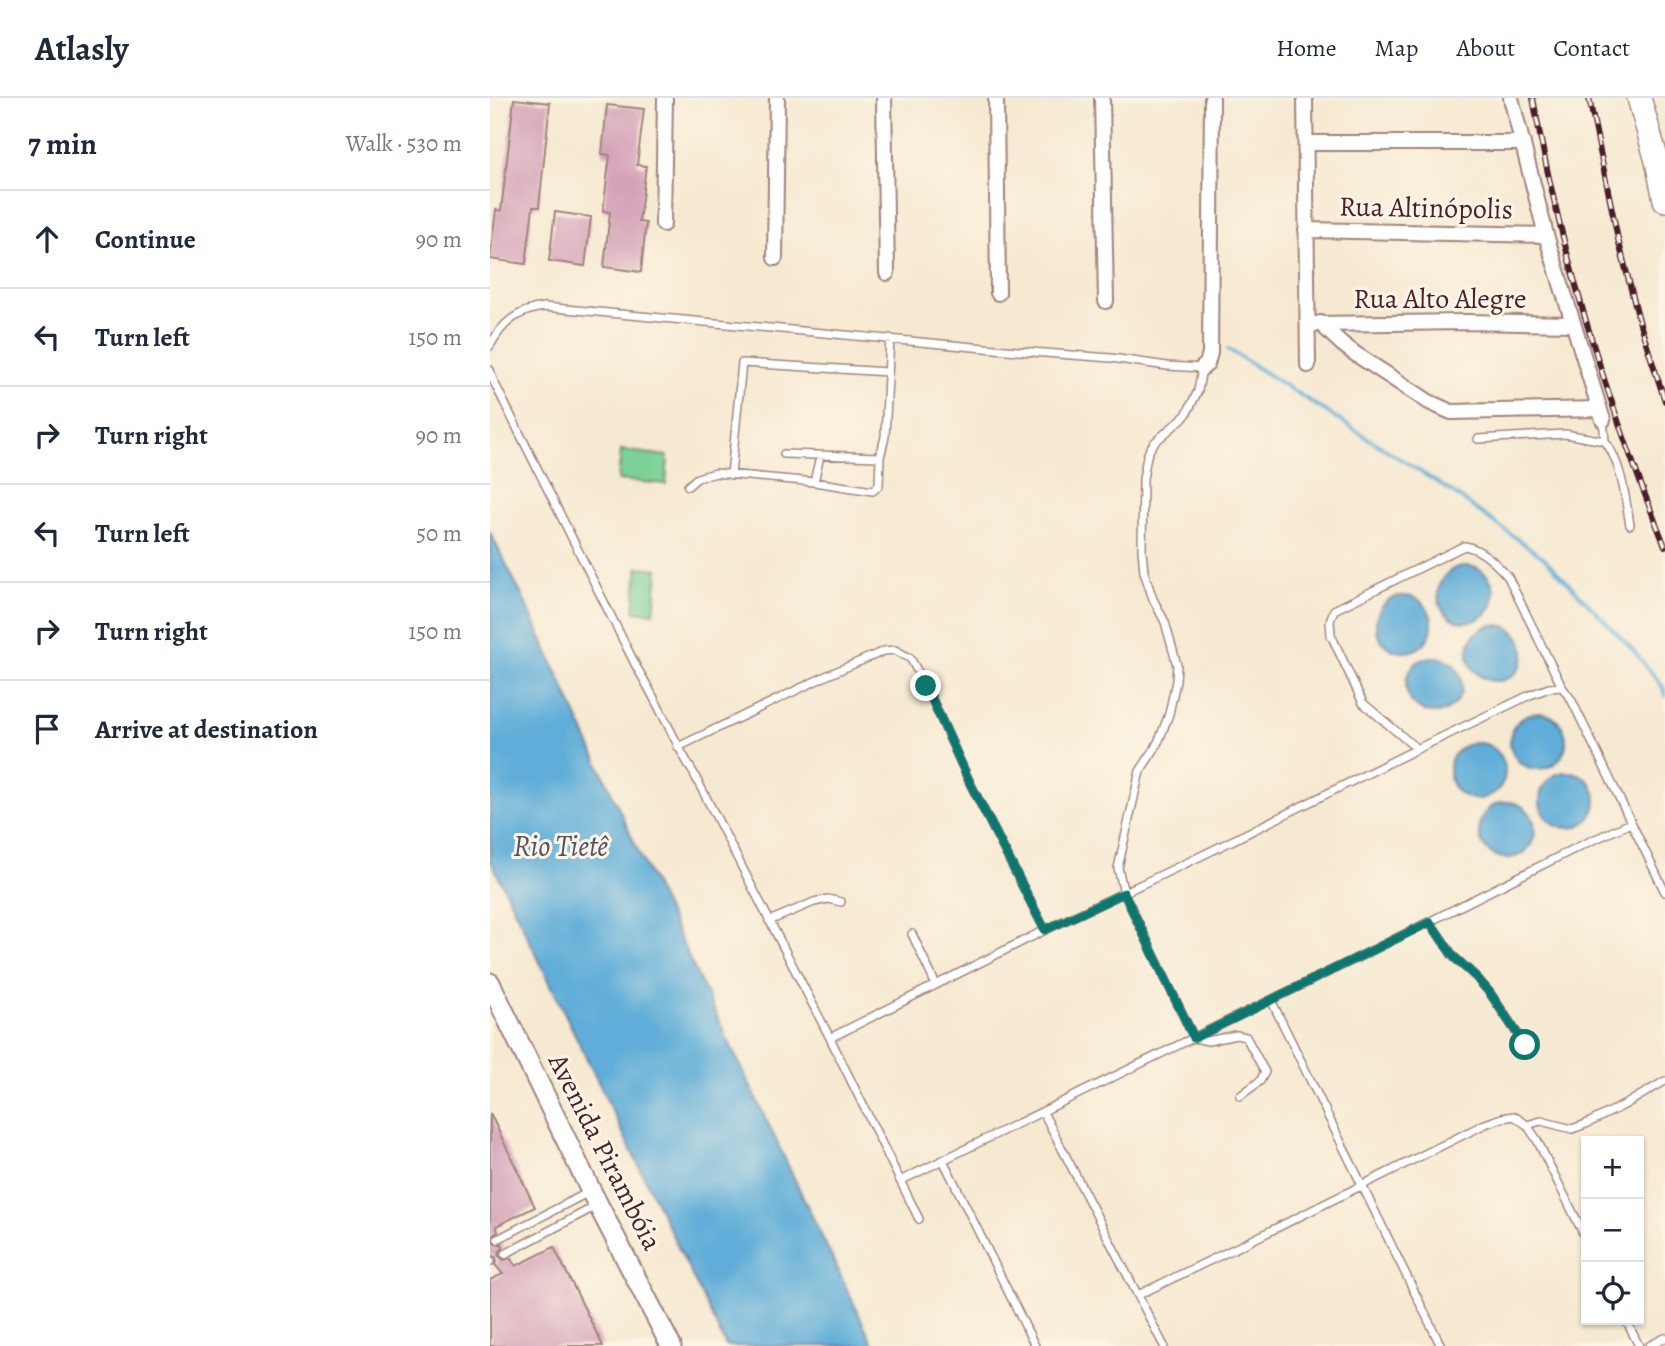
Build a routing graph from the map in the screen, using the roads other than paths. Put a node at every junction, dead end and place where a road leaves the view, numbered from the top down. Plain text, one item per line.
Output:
1 (665, 98) edge
2 (777, 98) edge
3 (884, 98) edge
4 (996, 98) edge
5 (1102, 98) edge
6 (1212, 98) edge
7 (1306, 98) edge
8 (1511, 98) edge
9 (1639, 98) edge
10 (1652, 98) edge
11 (1306, 143) junction
12 (1523, 143) junction
13 (1657, 161) junction
14 (1665, 200) edge
15 (663, 224) dead end
16 (1306, 230) junction
17 (1546, 234) junction
18 (775, 258) dead end
19 (887, 273) dead end
20 (999, 293) dead end
21 (1106, 301) dead end
22 (1314, 324) junction
23 (1573, 324) junction
24 (890, 338) junction
25 (490, 346) edge
26 (1308, 365) dead end
27 (1202, 368) junction
28 (490, 370) edge
29 (888, 372) junction
30 (1601, 414) junction
31 (1478, 439) dead end
32 (1605, 441) junction
33 (783, 454) dead end
34 (820, 456) junction
35 (880, 457) junction
36 (731, 475) junction
37 (814, 482) junction
38 (688, 486) dead end
39 (1630, 525) dead end
40 (1562, 687) junction
41 (678, 747) junction
42 (1417, 749) junction
43 (1632, 823) junction
44 (1662, 879) edge
45 (1665, 892) edge
46 (1124, 893) junction
47 (841, 902) dead end
48 (769, 921) junction
49 (1430, 922) junction
50 (1045, 930) junction
51 (912, 934) dead end
52 (490, 983) edge
53 (936, 985) junction
54 (1271, 1000) junction
55 (830, 1038) junction
56 (1194, 1038) junction
57 (1525, 1045) dead end
58 (1665, 1081) edge
59 (1240, 1096) dead end
60 (1043, 1112) junction
61 (1527, 1125) junction
62 (943, 1160) junction
63 (900, 1181) junction
64 (1362, 1186) junction
65 (595, 1198) junction
66 (919, 1219) dead end
67 (1581, 1229) edge
68 (498, 1239) dead end
69 (505, 1254) dead end
70 (1138, 1295) junction
71 (1628, 1325) edge
72 (1665, 1338) edge
73 (671, 1346) edge
74 (1035, 1346) edge
75 (1164, 1346) edge
76 (1441, 1346) edge
77 (1639, 1346) edge
78 (1649, 1346) edge

1 - 15 street
2 - 18 street
3 - 19 street
4 - 20 street
5 - 21 street
6 - 27 street
7 - 11 street
8 - 12 street
9 - 13 main road
10 - 13 main road
11 - 12 street
11 - 16 street
12 - 17 street
13 - 14 main road
16 - 17 street, Rua Altinópolis
16 - 22 street
17 - 23 street
22 - 23 street, Rua Alto Alegre
22 - 26 street
22 - 30 street
23 - 30 street
24 - 25 lane
24 - 27 lane
24 - 29 lane
27 - 46 lane
28 - 41 lane
29 - 35 lane
29 - 36 lane
30 - 32 lane
31 - 32 lane
32 - 39 lane
33 - 34 lane
34 - 35 lane
34 - 37 lane
35 - 37 lane
36 - 37 lane
36 - 38 lane
40 - 42 lane
40 - 42 lane
40 - 43 lane
41 - 48 lane
41 - 50 lane
42 - 46 lane
43 - 44 lane
43 - 49 lane
44 - 45 lane
46 - 50 lane
46 - 56 lane
47 - 48 lane
48 - 55 lane
49 - 54 lane
49 - 57 lane
50 - 53 lane
51 - 53 lane
52 - 65 main road, Avenida Pirambóia
53 - 55 lane
54 - 56 lane
54 - 64 lane
55 - 63 lane
56 - 59 lane
56 - 60 lane
58 - 61 lane
60 - 62 lane
60 - 70 lane
61 - 64 lane
61 - 67 lane
62 - 63 lane
62 - 74 lane
63 - 66 lane
64 - 70 lane
64 - 76 lane
65 - 68 lane
65 - 69 lane
65 - 73 main road, Avenida Pirambóia
70 - 75 lane
71 - 77 lane
72 - 78 lane

